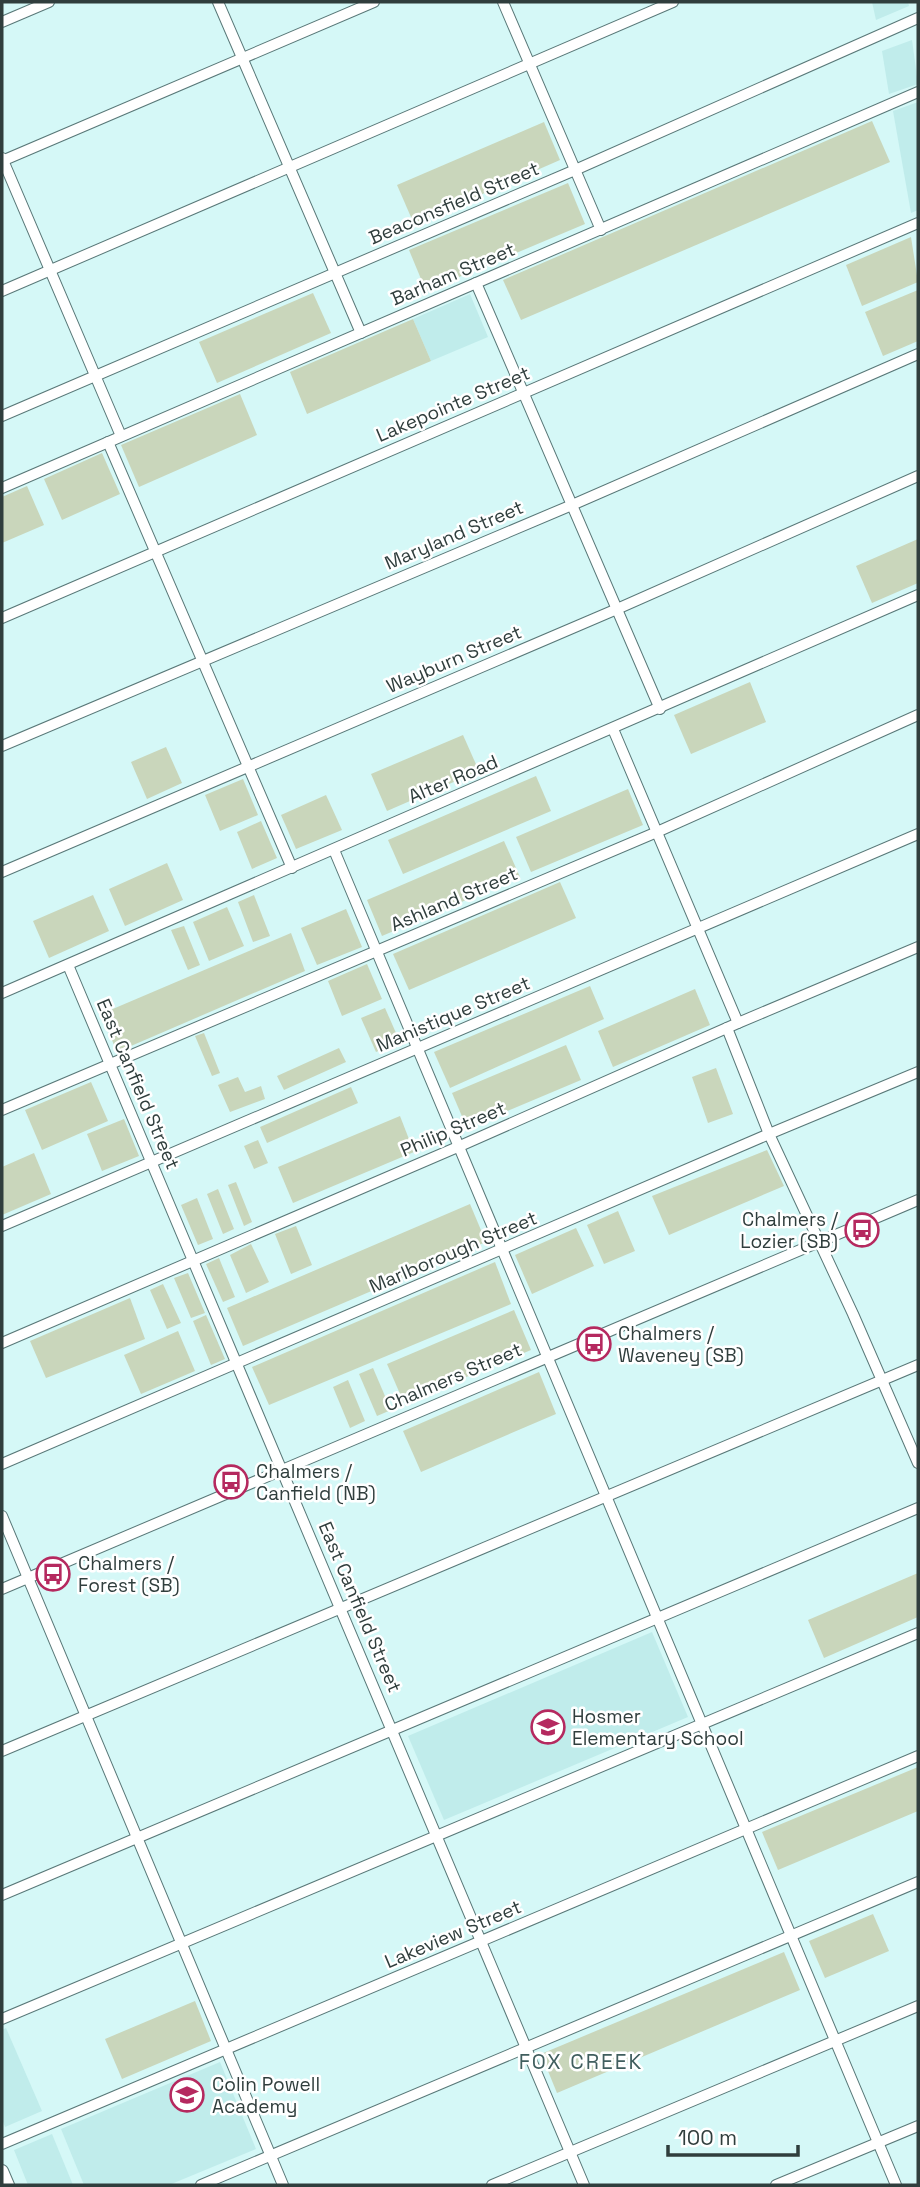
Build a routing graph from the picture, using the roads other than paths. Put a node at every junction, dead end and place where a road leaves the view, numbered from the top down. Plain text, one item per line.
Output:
1 (49, 2) edge
2 (218, 2) edge
3 (374, 2) edge
4 (503, 2) edge
5 (673, 2) edge
6 (918, 18) edge
7 (2, 22) edge
8 (243, 58) junction
9 (529, 64) junction
10 (918, 92) edge
11 (2, 160) edge
12 (289, 167) junction
13 (575, 170) junction
14 (918, 223) edge
15 (600, 230) junction
16 (50, 270) junction
17 (335, 273) junction
18 (476, 283) junction
19 (2, 291) edge
20 (361, 333) junction
21 (918, 354) edge
22 (95, 376) junction
23 (524, 393) junction
24 (2, 416) edge
25 (121, 436) junction
26 (108, 442) junction
27 (918, 476) edge
28 (2, 488) edge
29 (572, 505) junction
30 (156, 552) junction
31 (918, 595) edge
32 (617, 609) junction
33 (2, 618) edge
34 (202, 660) junction
35 (660, 709) junction
36 (918, 715) edge
37 (613, 729) junction
38 (2, 746) edge
39 (248, 765) junction
40 (657, 832) junction
41 (918, 834) edge
42 (334, 850) junction
43 (292, 868) junction
44 (2, 872) edge
45 (698, 928) junction
46 (918, 947) edge
47 (377, 951) junction
48 (68, 965) junction
49 (2, 993) edge
50 (732, 1026) junction
51 (419, 1048) junction
52 (110, 1064) junction
53 (918, 1072) edge
54 (2, 1110) edge
55 (769, 1134) junction
56 (460, 1146) junction
57 (152, 1162) junction
58 (918, 1200) edge
59 (2, 1226) edge
60 (820, 1242) junction
61 (502, 1250) junction
62 (194, 1259) junction
63 (2, 1343) edge
64 (547, 1356) junction
65 (238, 1363) junction
66 (918, 1365) edge
67 (883, 1380) junction
68 (918, 1463) edge
69 (2, 1465) edge
70 (282, 1468) junction
71 (606, 1495) junction
72 (918, 1508) edge
73 (2, 1516) edge
74 (28, 1578) junction
75 (2, 1589) edge
76 (341, 1608) junction
77 (658, 1617) junction
78 (918, 1633) edge
79 (86, 1716) junction
80 (703, 1724) junction
81 (393, 1731) junction
82 (2, 1751) edge
83 (918, 1756) edge
84 (747, 1829) junction
85 (437, 1836) junction
86 (137, 1838) junction
87 (918, 1882) edge
88 (2, 1895) edge
89 (792, 1936) junction
90 (482, 1941) junction
91 (182, 1943) junction
92 (918, 2006) edge
93 (2, 2019) edge
94 (836, 2040) junction
95 (226, 2049) junction
96 (527, 2049) junction
97 (918, 2126) edge
98 (878, 2143) junction
99 (2, 2144) edge
100 (571, 2152) junction
101 (271, 2156) junction
102 (2, 2171) edge
103 (8, 2185) edge
104 (201, 2185) edge
105 (283, 2185) edge
106 (492, 2185) edge
107 (584, 2185) edge
108 (776, 2185) edge
109 (896, 2185) edge

1 - 7 street
2 - 8 street
3 - 8 street
4 - 9 street
5 - 9 street
6 - 13 street, Beaconsfield Street
8 - 11 street
8 - 12 street
9 - 12 street
9 - 13 street
10 - 15 street, Barham Street
11 - 16 street
12 - 16 street
12 - 17 street
13 - 15 street
13 - 17 street, Beaconsfield Street
14 - 23 street, Lakepointe Street
15 - 18 street, Barham Street
16 - 19 street
16 - 22 street
17 - 20 street
17 - 22 street, Beaconsfield Street
18 - 20 street, Barham Street
18 - 23 street
20 - 25 street, Barham Street
21 - 29 street, Maryland Street
22 - 24 street, Beaconsfield Street
22 - 25 street
23 - 29 street
23 - 30 street, Lakepointe Street
25 - 26 street, Barham Street
26 - 28 street, Barham Street
26 - 30 street
27 - 32 street, Wayburn Street
29 - 32 street
29 - 34 street, Maryland Street
30 - 33 street, Lakepointe Street
30 - 34 street
31 - 35 street, Alter Road
32 - 35 street
32 - 39 street, Wayburn Street
34 - 38 street, Maryland Street
34 - 39 street
35 - 37 street, Alter Road
36 - 40 street, Ashland Street
37 - 40 street
37 - 42 street, Alter Road
39 - 43 street
39 - 44 street, Wayburn Street
40 - 45 street
40 - 47 street, Ashland Street
41 - 45 street, Manistique Street
42 - 43 street, Alter Road
42 - 47 street
43 - 48 street, Alter Road
45 - 50 street
45 - 51 street, Manistique Street
46 - 50 street, Philip Street
47 - 51 street
47 - 52 street, Ashland Street
48 - 49 street, Alter Road
48 - 52 street, East Canfield Street
50 - 55 street
50 - 56 street, Philip Street
51 - 56 street
51 - 57 street, Manistique Street
52 - 54 street, Ashland Street
52 - 57 street, East Canfield Street
53 - 55 street, Marlborough Street
55 - 60 street
55 - 61 street, Marlborough Street
56 - 61 street
56 - 62 street, Philip Street
57 - 59 street, Manistique Street
57 - 62 street, East Canfield Street
58 - 60 street, Chalmers Street
60 - 64 street, Chalmers Street
60 - 67 street
61 - 64 street
61 - 65 street, Marlborough Street
62 - 63 street, Philip Street
62 - 65 street, East Canfield Street
64 - 70 street, Chalmers Street
64 - 71 street
65 - 69 street, Marlborough Street
65 - 70 street, East Canfield Street
66 - 67 street
67 - 68 street
67 - 71 street
70 - 74 street, Chalmers Street
70 - 76 street, East Canfield Street
71 - 76 street
71 - 77 street
72 - 77 street
73 - 74 street
74 - 75 street, Chalmers Street
74 - 79 street
76 - 79 street
76 - 81 street, East Canfield Street
77 - 80 street
77 - 81 street
78 - 80 street
79 - 82 street
79 - 86 street
80 - 84 street
80 - 85 street
81 - 85 street, East Canfield Street
81 - 86 street
83 - 84 street, Lakeview Street
84 - 89 street
84 - 90 street, Lakeview Street
85 - 90 street, East Canfield Street
85 - 91 street
86 - 88 street
86 - 91 street
87 - 89 street
89 - 94 street
89 - 96 street
90 - 95 street, Lakeview Street
90 - 96 street, East Canfield Street
91 - 93 street
91 - 95 street
92 - 94 street
94 - 98 street
94 - 100 street
95 - 99 street, Lakeview Street
95 - 101 street
96 - 100 street, East Canfield Street
96 - 101 street
97 - 98 street
98 - 108 street
98 - 109 street
100 - 106 street
100 - 107 street, East Canfield Street
101 - 104 street
101 - 105 street
102 - 103 main road

